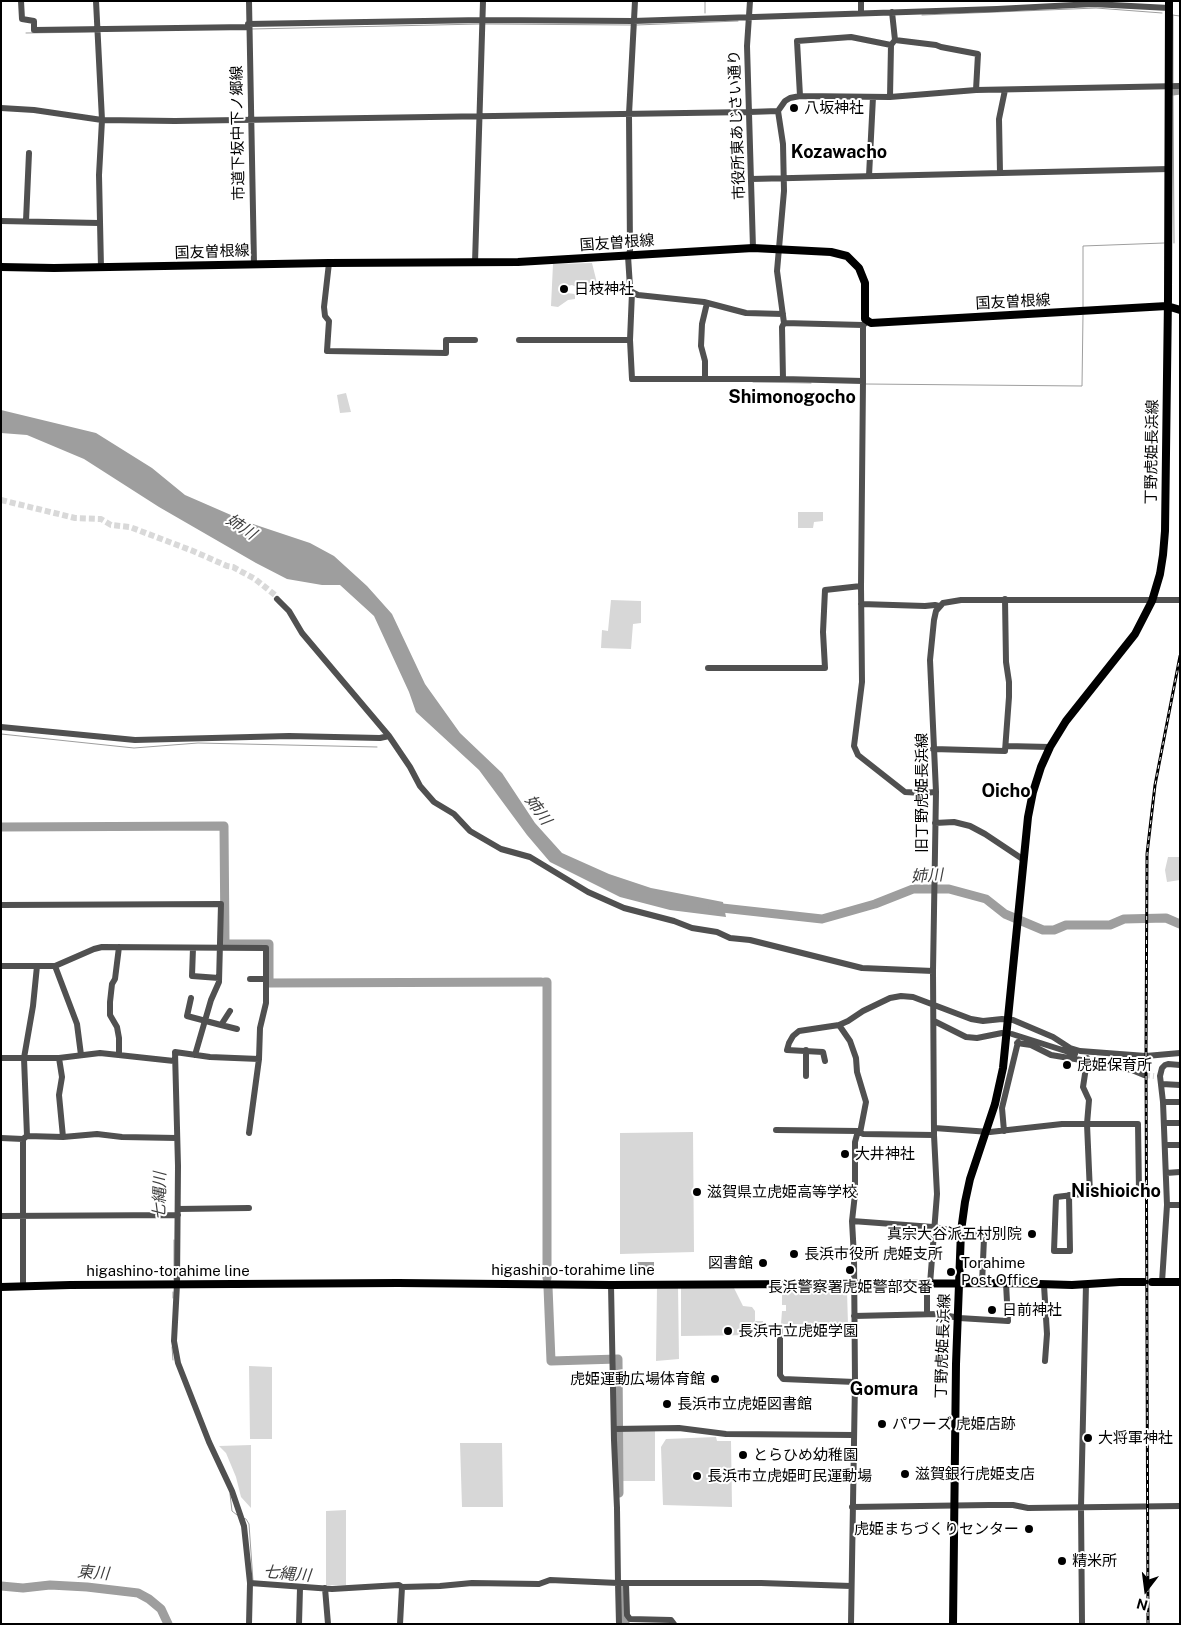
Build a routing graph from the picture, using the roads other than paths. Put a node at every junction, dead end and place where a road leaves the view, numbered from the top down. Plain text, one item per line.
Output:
1 (21, 1) edge
2 (96, 1) edge
3 (249, 1) edge
4 (483, 1) edge
5 (635, 1) edge
6 (750, 1) edge
7 (861, 1) edge
8 (1061, 4) edge
9 (1169, 5) edge
10 (892, 12) junction
11 (861, 13) junction
12 (748, 16) junction
13 (633, 21) junction
14 (483, 23) junction
15 (249, 28) junction
16 (98, 29) junction
17 (893, 42) junction
18 (1169, 86) junction
19 (1180, 86) edge
20 (976, 90) junction
21 (1005, 90) junction
22 (800, 96) junction
23 (873, 97) junction
24 (890, 97) junction
25 (1, 108) edge
26 (778, 111) junction
27 (748, 112) junction
28 (629, 114) junction
29 (480, 117) junction
30 (102, 120) junction
31 (251, 120) junction
32 (29, 153) dead end
33 (1169, 169) junction
34 (1000, 173) junction
35 (869, 176) junction
36 (751, 179) junction
37 (783, 179) junction
38 (1, 221) edge
39 (26, 221) junction
40 (99, 223) junction
41 (753, 248) junction
42 (779, 249) junction
43 (628, 256) junction
44 (329, 263) junction
45 (475, 263) junction
46 (254, 264) junction
47 (1, 267) edge
48 (101, 268) junction
49 (632, 292) junction
50 (707, 303) junction
51 (1167, 306) junction
52 (1180, 310) edge
53 (783, 314) junction
54 (784, 323) junction
55 (865, 323) junction
56 (475, 340) dead end
57 (518, 340) dead end
58 (630, 340) junction
59 (705, 379) junction
60 (783, 379) junction
61 (863, 381) junction
62 (861, 586) junction
63 (277, 599) tunnel mouth
64 (1005, 599) junction
65 (1180, 600) edge
66 (1152, 601) junction
67 (861, 604) junction
68 (939, 606) junction
69 (708, 668) dead end
70 (1, 727) edge
71 (389, 736) junction
72 (1006, 746) junction
73 (1050, 748) junction
74 (933, 749) junction
75 (936, 792) junction
76 (935, 823) junction
77 (1023, 863) junction
78 (1, 905) edge
79 (119, 947) junction
80 (193, 948) junction
81 (221, 948) junction
82 (1, 966) edge
83 (37, 966) junction
84 (55, 966) junction
85 (933, 971) junction
86 (220, 978) junction
87 (266, 978) junction
88 (250, 979) dead end
89 (191, 998) dead end
90 (933, 1004) junction
91 (230, 1011) dead end
92 (1009, 1017) junction
93 (204, 1021) junction
94 (934, 1021) junction
95 (222, 1025) junction
96 (839, 1025) junction
97 (237, 1029) dead end
98 (1002, 1033) dead end
99 (1017, 1044) junction
100 (1060, 1046) junction
101 (806, 1050) junction
102 (1180, 1054) edge
103 (81, 1055) junction
104 (119, 1055) junction
105 (195, 1056) junction
106 (1, 1058) edge
107 (24, 1058) junction
108 (59, 1058) junction
109 (259, 1059) junction
110 (825, 1060) dead end
111 (174, 1061) junction
112 (1087, 1061) junction
113 (1180, 1065) edge
114 (1144, 1075) tunnel mouth
115 (806, 1076) dead end
116 (1162, 1084) junction
117 (1180, 1086) edge
118 (1163, 1102) junction
119 (1180, 1102) edge
120 (1180, 1123) edge
121 (1087, 1124) junction
122 (1164, 1124) junction
123 (934, 1128) junction
124 (776, 1130) dead end
125 (1004, 1131) junction
126 (859, 1132) junction
127 (985, 1132) junction
128 (249, 1133) dead end
129 (934, 1136) junction
130 (25, 1137) junction
131 (62, 1137) junction
132 (1, 1138) edge
133 (177, 1138) junction
134 (1165, 1145) junction
135 (1180, 1145) edge
136 (1166, 1172) junction
137 (1180, 1172) edge
138 (1090, 1193) junction
139 (1070, 1195) junction
140 (1167, 1205) junction
141 (1180, 1205) edge
142 (249, 1208) dead end
143 (178, 1212) junction
144 (23, 1215) junction
145 (1, 1216) edge
146 (852, 1221) junction
147 (933, 1228) junction
148 (961, 1231) junction
149 (1144, 1282) dead end
150 (1152, 1282) dead end
151 (1162, 1282) junction
152 (1180, 1282) edge
153 (1006, 1283) junction
154 (177, 1284) junction
155 (854, 1284) junction
156 (929, 1284) junction
157 (959, 1284) junction
158 (982, 1284) junction
159 (1086, 1284) junction
160 (611, 1285) junction
161 (1044, 1285) junction
162 (23, 1286) junction
163 (1, 1287) edge
164 (927, 1314) junction
165 (854, 1316) junction
166 (958, 1318) junction
167 (780, 1327) dead end
168 (1046, 1361) dead end
169 (855, 1382) junction
170 (617, 1428) junction
171 (854, 1435) junction
172 (955, 1505) junction
173 (1180, 1506) edge
174 (852, 1507) junction
175 (1081, 1507) junction
176 (618, 1583) junction
177 (252, 1584) junction
178 (626, 1584) junction
179 (851, 1586) junction
180 (402, 1587) junction
181 (300, 1588) junction
182 (325, 1588) junction
183 (249, 1624) edge
184 (299, 1624) edge
185 (328, 1624) edge
186 (400, 1624) edge
187 (620, 1624) edge
188 (674, 1624) edge
189 (851, 1624) edge
190 (953, 1624) edge
191 (1082, 1624) edge

1 - 16 street
2 - 16 street
3 - 15 street, 市道下坂中下ノ郷線
4 - 14 street
5 - 13 street
6 - 12 street, 市役所東あじさい通り
7 - 11 street
8 - 9 street
8 - 10 street
9 - 18 main road, 丁野虎姫長浜線
10 - 11 street
10 - 17 street
11 - 12 street
12 - 13 street
12 - 27 street, 市役所東あじさい通り
13 - 14 street
13 - 28 street
14 - 15 street
14 - 29 street
15 - 16 street
15 - 31 street, 市道下坂中下ノ郷線
16 - 30 street
17 - 20 street
17 - 22 street
17 - 24 street
18 - 19 street
18 - 21 street
18 - 33 main road, 丁野虎姫長浜線
20 - 21 street
20 - 24 street
21 - 34 street
22 - 23 street
22 - 26 street
23 - 24 street
23 - 35 street
25 - 30 street
26 - 27 street
26 - 37 street
27 - 28 street
27 - 36 street, 市役所東あじさい通り
28 - 29 street
28 - 43 street
29 - 31 street
29 - 45 street
30 - 31 street
30 - 40 street
31 - 46 street, 市道下坂中下ノ郷線
32 - 39 street
33 - 34 street
33 - 51 main road, 丁野虎姫長浜線
34 - 35 street
35 - 37 street
36 - 37 street
36 - 41 street, 市役所東あじさい通り
37 - 42 street
38 - 39 street
39 - 40 street
40 - 48 street
41 - 42 main road, 国友曽根線
41 - 43 main road, 国友曽根線
42 - 53 street
42 - 55 main road, 国友曽根線
43 - 45 main road, 国友曽根線
43 - 49 street
44 - 45 main road, 国友曽根線
44 - 46 main road, 国友曽根線
44 - 56 street
46 - 48 main road, 国友曽根線
47 - 48 main road, 国友曽根線
49 - 50 street
49 - 58 street
50 - 53 street
50 - 59 street
51 - 52 main road, 国友曽根線
51 - 55 main road, 国友曽根線
51 - 66 main road, 丁野虎姫長浜線
53 - 54 street
54 - 55 street
54 - 60 street
55 - 61 street
57 - 58 street
58 - 59 street
59 - 60 street
60 - 61 street
61 - 62 street
62 - 67 street
62 - 69 street
63 - 71 street
64 - 66 street
64 - 68 street
64 - 72 street
65 - 66 street
66 - 73 main road, 丁野虎姫長浜線
67 - 68 street
67 - 75 street
68 - 74 street, 旧丁野虎姫長浜線
70 - 71 street
71 - 85 street
72 - 73 street
72 - 74 street
73 - 77 main road, 丁野虎姫長浜線
74 - 75 street, 旧丁野虎姫長浜線
75 - 76 street, 旧丁野虎姫長浜線
76 - 77 street
76 - 85 street, 旧丁野虎姫長浜線
77 - 92 main road, 丁野虎姫長浜線
78 - 81 street
79 - 80 street
79 - 84 street
79 - 104 street
80 - 81 street
80 - 86 street
81 - 86 street
81 - 87 street
82 - 83 street
83 - 84 street
83 - 107 street
84 - 103 street
85 - 90 street, 旧丁野虎姫長浜線
86 - 93 street
87 - 88 street
87 - 109 street
89 - 93 street
90 - 92 street
90 - 94 street, 旧丁野虎姫長浜線
90 - 96 street
91 - 95 street
92 - 100 street
92 - 127 main road, 丁野虎姫長浜線
93 - 95 street
93 - 105 street
94 - 98 street
94 - 123 street, 旧丁野虎姫長浜線
95 - 97 street
96 - 101 street
96 - 126 street
99 - 100 street
99 - 112 street
99 - 125 street
100 - 102 street
100 - 112 street
101 - 110 street
101 - 115 street
103 - 104 street
103 - 108 street
104 - 111 street
105 - 109 street
105 - 111 street
106 - 107 street
107 - 108 street
107 - 130 street
108 - 131 street
109 - 128 street
111 - 133 street
112 - 114 street
112 - 121 street
113 - 116 street
116 - 117 street
116 - 118 street
118 - 119 street
118 - 122 street
120 - 122 street
121 - 125 street
121 - 138 street
121 - 138 street
122 - 134 street
123 - 127 street
123 - 129 street, 旧丁野虎姫長浜線
124 - 126 street
125 - 127 street
126 - 129 street
126 - 146 street
127 - 148 main road, 丁野虎姫長浜線
129 - 147 street, 旧丁野虎姫長浜線
130 - 131 street
130 - 132 street
130 - 144 street
131 - 133 street
133 - 143 street
134 - 135 street
134 - 136 street
136 - 137 street
136 - 140 street
138 - 139 street
139 - 139 street
140 - 141 street
140 - 151 street
142 - 143 street
143 - 144 street
143 - 154 street
144 - 145 street
144 - 162 street
146 - 147 street
146 - 155 street
147 - 148 street
147 - 156 street, 旧丁野虎姫長浜線
148 - 157 main road, 丁野虎姫長浜線
148 - 158 street
149 - 159 main road, higashino-torahime line
150 - 151 main road
151 - 152 main road
153 - 158 main road, higashino-torahime line
153 - 161 main road, higashino-torahime line
153 - 166 street
154 - 160 main road, higashino-torahime line
154 - 162 main road, higashino-torahime line
154 - 177 street
155 - 156 main road, higashino-torahime line
155 - 160 main road, higashino-torahime line
155 - 165 street
156 - 157 main road, higashino-torahime line
156 - 164 street, 旧丁野虎姫長浜線
157 - 158 main road, higashino-torahime line
157 - 166 main road, 丁野虎姫長浜線
159 - 161 main road, higashino-torahime line
159 - 175 street
160 - 170 street
161 - 168 street
162 - 163 main road, higashino-torahime line
164 - 165 street
164 - 166 street
165 - 169 street
166 - 172 main road, 丁野虎姫長浜線
167 - 169 street
169 - 171 street
170 - 171 street
170 - 176 street
171 - 174 street
172 - 174 street
172 - 175 street
172 - 190 main road, 丁野虎姫長浜線
173 - 175 street
174 - 179 street
175 - 191 street
176 - 178 street
176 - 180 street
176 - 187 street
177 - 181 street
177 - 183 street
178 - 179 street
178 - 188 street
179 - 189 street
180 - 182 street
180 - 186 street
181 - 182 street
181 - 184 street
182 - 185 street

